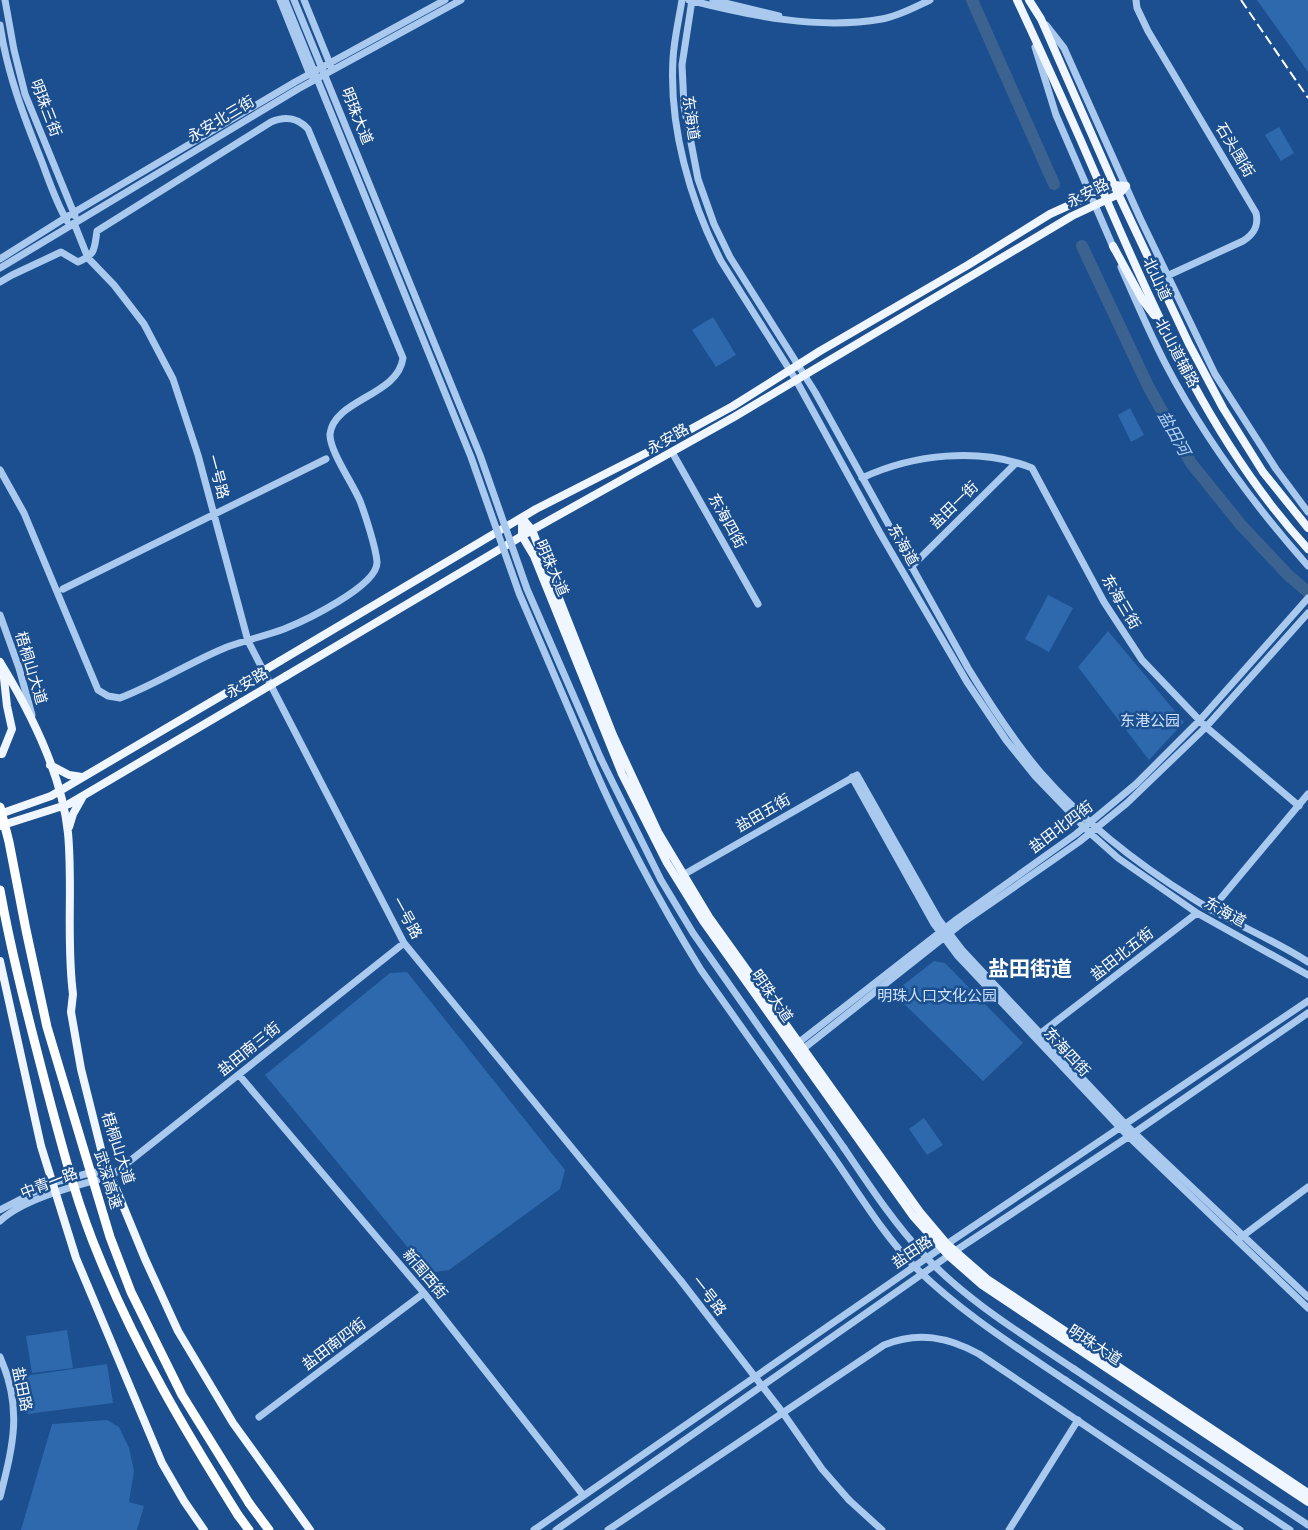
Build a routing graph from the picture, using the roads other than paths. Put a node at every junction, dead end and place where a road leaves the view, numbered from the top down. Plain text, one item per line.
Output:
1 (5, 0) edge
2 (282, 0) edge
3 (294, 0) edge
4 (304, 0) edge
5 (446, 0) edge
6 (461, 0) edge
7 (682, 0) edge
8 (690, 0) edge
9 (713, 0) edge
10 (930, 0) edge
11 (1017, 0) edge
12 (1029, 0) edge
13 (1136, 0) edge
14 (787, 19) junction
15 (1041, 19) junction
16 (0, 25) edge
17 (1030, 27) junction
18 (332, 68) junction
19 (310, 75) junction
20 (320, 78) junction
21 (1114, 184) junction
22 (1126, 186) junction
23 (1102, 190) junction
24 (1119, 194) junction
25 (1090, 195) junction
26 (1107, 200) junction
27 (1094, 205) junction
28 (73, 213) junction
29 (72, 222) junction
30 (1113, 246) junction
31 (88, 258) junction
32 (0, 259) edge
33 (0, 268) edge
34 (1169, 275) junction
35 (0, 282) edge
36 (1164, 328) junction
37 (799, 365) junction
38 (790, 370) junction
39 (805, 375) junction
40 (1211, 376) junction
41 (795, 380) junction
42 (672, 452) junction
43 (326, 459) dead end
44 (1016, 463) junction
45 (0, 470) edge
46 (862, 478) junction
47 (1308, 512) edge
48 (214, 514) junction
49 (522, 518) junction
50 (1308, 528) edge
51 (532, 530) junction
52 (522, 536) junction
53 (1308, 549) edge
54 (1308, 566) edge
55 (911, 567) junction
56 (63, 589) dead end
57 (1308, 598) edge
58 (758, 604) dead end
59 (1308, 613) edge
60 (0, 615) edge
61 (248, 641) junction
62 (1, 665) edge
63 (1200, 720) junction
64 (1206, 727) junction
65 (36, 729) junction
66 (0, 754) edge
67 (50, 765) junction
68 (86, 776) junction
69 (855, 776) joint
70 (58, 792) junction
71 (86, 794) junction
72 (1308, 794) edge
73 (1299, 806) junction
74 (0, 807) edge
75 (63, 807) junction
76 (0, 814) edge
77 (0, 826) edge
78 (1090, 828) junction
79 (68, 839) junction
80 (683, 875) junction
81 (0, 890) edge
82 (1211, 909) junction
83 (1197, 913) junction
84 (944, 933) junction
85 (404, 943) junction
86 (1306, 959) edge
87 (0, 961) edge
88 (1298, 969) junction
89 (1308, 975) edge
90 (1308, 983) edge
91 (1308, 995) edge
92 (1306, 1002) edge
93 (1308, 1013) edge
94 (1038, 1036) junction
95 (800, 1046) junction
96 (239, 1075) junction
97 (1123, 1127) junction
98 (1131, 1135) junction
99 (111, 1176) junction
100 (52, 1183) junction
101 (1308, 1187) edge
102 (55, 1192) junction
103 (0, 1210) edge
104 (0, 1221) edge
105 (1240, 1238) junction
106 (944, 1246) junction
107 (952, 1254) junction
108 (424, 1293) junction
109 (1308, 1297) edge
110 (1308, 1308) edge
111 (0, 1357) edge
112 (783, 1413) junction
113 (259, 1417) dead end
114 (1078, 1420) junction
115 (1308, 1493) edge
116 (583, 1495) junction
117 (0, 1497) edge
118 (1308, 1502) edge
119 (620, 1522) junction
120 (1308, 1525) edge
121 (204, 1530) edge
122 (249, 1530) edge
123 (269, 1530) edge
124 (310, 1530) edge
125 (534, 1530) edge
126 (556, 1530) edge
127 (608, 1530) edge
128 (625, 1530) edge
129 (882, 1530) edge
130 (1009, 1530) edge
131 (1240, 1530) edge
132 (1290, 1530) edge

1 - 28 street, 明珠三街
2 - 19 street, 明珠大道
2 - 132 street, 明珠大道, bridge
3 - 120 street, 明珠大道, bridge
4 - 18 street
5 - 18 street, 永安北三街
6 - 18 street, 永安北三街
7 - 38 street, 东海道
8 - 14 street
8 - 37 street, 东海道
9 - 14 street
10 - 14 street
11 - 17 main road, 北山道
12 - 15 main road, 北山道
13 - 34 street, 石头围街
15 - 21 main road, 北山道
15 - 22 street, 北山道辅路
16 - 29 street, 明珠三街
17 - 23 main road, 北山道
17 - 25 street, 北山道辅路
18 - 19 street, 永安北三街
18 - 20 street, 永安北三街
19 - 20 street, 明珠大道
19 - 28 street, 永安北三街
20 - 29 street, 永安北三街
21 - 22 main road, 永安路
21 - 23 main road, 永安路
21 - 24 main road, 北山道
22 - 24 main road, 永安路
22 - 34 street, 北山道辅路
23 - 25 main road, 永安路
23 - 26 main road, 北山道
24 - 26 main road, 永安路
24 - 40 main road, 北山道
25 - 27 street, 北山道辅路
25 - 37 main road, 永安路
26 - 27 main road, 永安路
26 - 36 main road, 北山道
27 - 30 street, 北山道辅路
27 - 39 main road, 永安路
28 - 29 street, 永安北三街
29 - 31 street, 一号路
29 - 32 street, 永安北三街
29 - 33 street, 永安北三街
30 - 36 main road
30 - 54 street, 北山道辅路
31 - 35 street
31 - 48 street, 一号路
31 - 61 street
34 - 40 street, 北山道辅路
36 - 53 main road, 北山道
37 - 38 main road, 永安路
37 - 39 street, 东海道
38 - 41 street, 东海道
38 - 49 main road, 永安路
39 - 41 main road, 永安路
39 - 46 street, 东海道
40 - 47 street, 北山道辅路
40 - 50 main road, 北山道
41 - 42 main road, 永安路
41 - 78 street, 东海道
42 - 51 main road, 永安路
42 - 58 street, 东海四街
43 - 48 street
44 - 46 street
44 - 55 street, 盐田一街
44 - 63 street, 东海三街
45 - 61 street
46 - 55 street, 东海道
48 - 56 street
48 - 61 street, 一号路
49 - 51 main road, 明珠大道
49 - 52 main road, 明珠大道
49 - 68 main road, 永安路, bridge
51 - 52 main road, 永安路
51 - 80 main road, 明珠大道
52 - 71 main road, 永安路, bridge
52 - 106 main road, 明珠大道
55 - 78 street, 东海道
57 - 63 street, 盐田北四街
59 - 64 street, 盐田北四街
60 - 65 street, 梧桐山大道
61 - 85 street, 一号路
62 - 65 main road, 梧桐山大道
62 - 66 main road
63 - 64 street, 东海三街
63 - 78 street, 盐田北四街
64 - 73 street, 东海三街
64 - 78 street, 盐田北四街
65 - 67 main road, 梧桐山大道
67 - 68 main road
67 - 70 main road, 梧桐山大道
68 - 70 main road, 永安路
69 - 80 street, 盐田五街
69 - 84 street, 东海四街
70 - 75 main road, 梧桐山大道
70 - 76 main road, 永安路
71 - 75 main road, 永安路
71 - 79 main road
72 - 73 street
73 - 82 street
74 - 123 highway, 武深高速, bridge
75 - 77 main road, 永安路
75 - 79 main road, 梧桐山大道
78 - 82 street, 东海道
78 - 83 street, 东海道
78 - 84 street, 盐田北四街
79 - 99 main road, 梧桐山大道
80 - 95 main road, 明珠大道
81 - 122 highway, bridge
82 - 86 street, 东海道
83 - 88 street, 东海道
83 - 94 street, 盐田北五街
84 - 94 street, 东海四街
84 - 95 street, 盐田北四街
85 - 96 street, 盐田南三街
85 - 112 street, 一号路, bridge
87 - 100 main road
88 - 89 street, 东海道
88 - 90 street
91 - 92 street
92 - 97 street, 盐田路
93 - 98 street, 盐田路
94 - 97 street, 东海四街
95 - 106 main road, 明珠大道
96 - 99 street, 盐田南三街
96 - 108 street, 新围西街
97 - 98 street, 东海四街
97 - 106 street, 盐田路
98 - 105 street, 东海四街
98 - 107 street, 盐田路
99 - 100 street, 中青一路
99 - 102 street, 中青一路
99 - 124 main road, 梧桐山大道
100 - 102 main road
100 - 103 street, 中青一路
101 - 105 street
102 - 104 street, 中青一路
102 - 121 main road
105 - 109 street, 东海四街
105 - 110 street, 东海四街
106 - 107 main road, 明珠大道
106 - 116 street, 盐田路
107 - 115 main road, 明珠大道
107 - 118 main road, 明珠大道
107 - 126 street, 盐田路
108 - 113 street, 盐田南四街
108 - 116 street, 新围西街
111 - 117 street, 盐田路
112 - 114 street
112 - 119 street
112 - 129 street, 一号路, bridge
114 - 130 street
114 - 131 street
116 - 125 street, 盐田路
119 - 127 street
119 - 128 street

